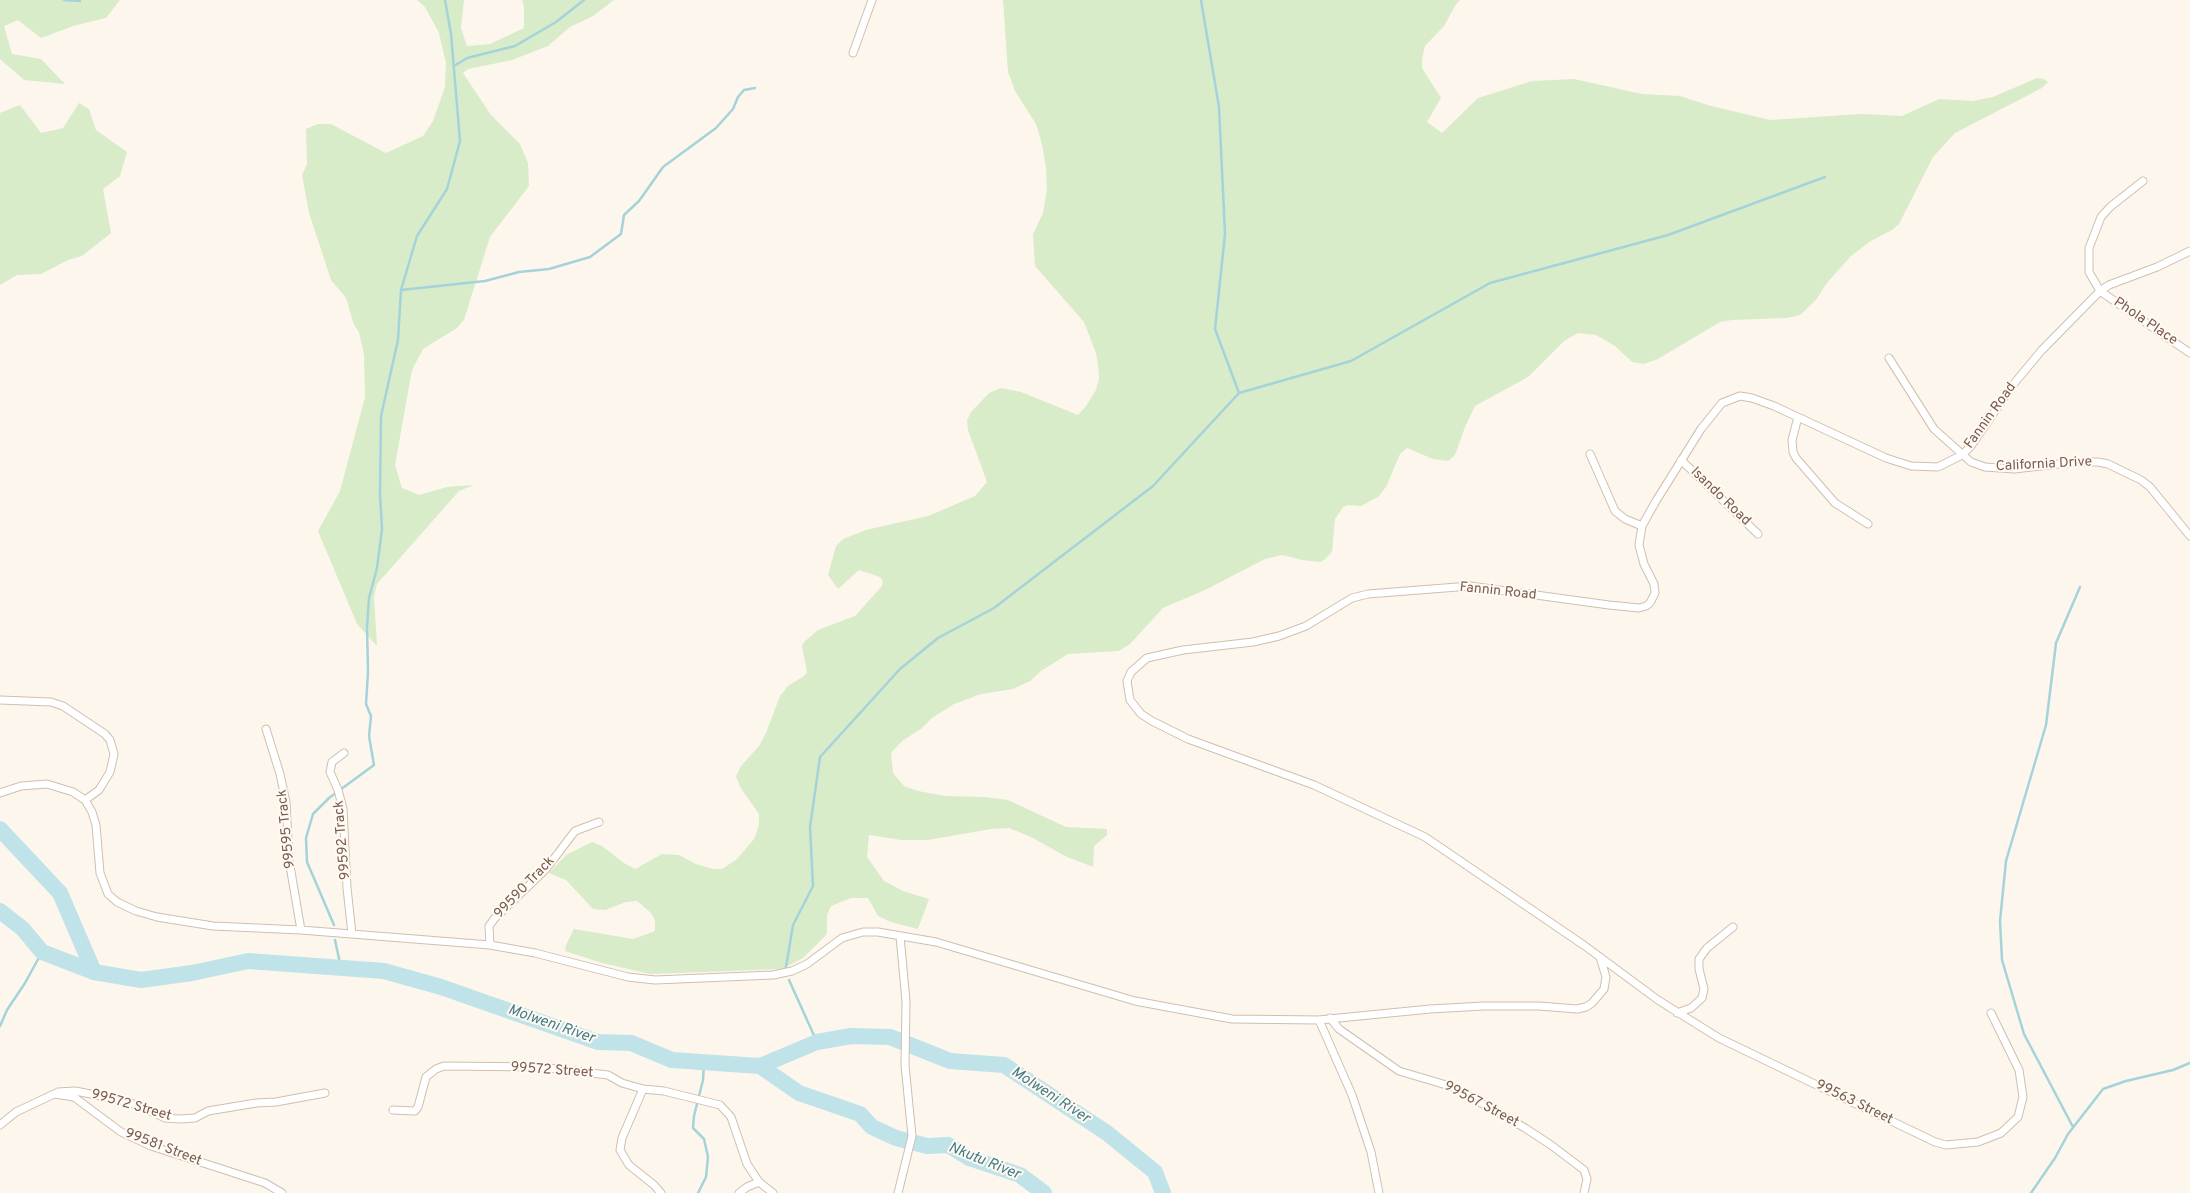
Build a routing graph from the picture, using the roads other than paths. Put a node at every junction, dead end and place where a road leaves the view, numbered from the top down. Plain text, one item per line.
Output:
1 (872, 0) edge
2 (852, 53) dead end
3 (2143, 181) dead end
4 (2190, 251) edge
5 (2100, 292) junction
6 (2190, 353) edge
7 (1889, 358) dead end
8 (1798, 417) junction
9 (1590, 454) dead end
10 (1962, 455) junction
11 (1681, 460) junction
12 (1868, 524) dead end
13 (1642, 526) junction
14 (1758, 534) dead end
15 (2190, 536) edge
16 (0, 700) edge
17 (266, 729) dead end
18 (344, 754) dead end
19 (0, 793) edge
20 (85, 800) junction
21 (599, 822) dead end
22 (1733, 927) dead end
23 (301, 930) junction
24 (352, 934) junction
25 (900, 936) junction
26 (490, 945) junction
27 (1600, 957) junction
28 (1678, 1013) junction
29 (1991, 1013) dead end
30 (1330, 1018) junction
31 (1319, 1020) junction
32 (643, 1089) junction
33 (325, 1093) dead end
34 (54, 1094) junction
35 (392, 1110) dead end
36 (0, 1125) edge
37 (760, 1182) junction
38 (282, 1193) edge
39 (661, 1193) edge
40 (739, 1193) edge
41 (773, 1193) edge
42 (898, 1193) edge
43 (1378, 1193) edge
44 (1584, 1193) edge

1 - 2 street
3 - 5 street
4 - 5 street, Fannin Road
5 - 6 street, Phola Place
5 - 10 street, Fannin Road
7 - 10 street, California Drive
8 - 10 street, Fannin Road
8 - 11 street, Fannin Road
8 - 12 street
9 - 13 street
10 - 15 street, California Drive
11 - 13 street, Fannin Road
11 - 14 street, Isando Road
13 - 27 street, Fannin Road
16 - 20 street
17 - 23 street, 99595 Track
18 - 24 street, 99592 Track
19 - 20 street
20 - 23 street
21 - 26 street, 99590 Track
22 - 28 street
23 - 24 street
24 - 26 street
25 - 26 street
25 - 31 street
25 - 42 street
27 - 28 street, 99563 Street
27 - 30 street
28 - 29 street, 99563 Street
30 - 31 street
30 - 44 street, 99567 Street
31 - 43 street
32 - 35 street, 99572 Street
32 - 37 street, 99572 Street
32 - 39 street
33 - 34 street, 99572 Street
34 - 36 street
34 - 38 street, 99581 Street
37 - 40 street
37 - 41 street, 99572 Street

